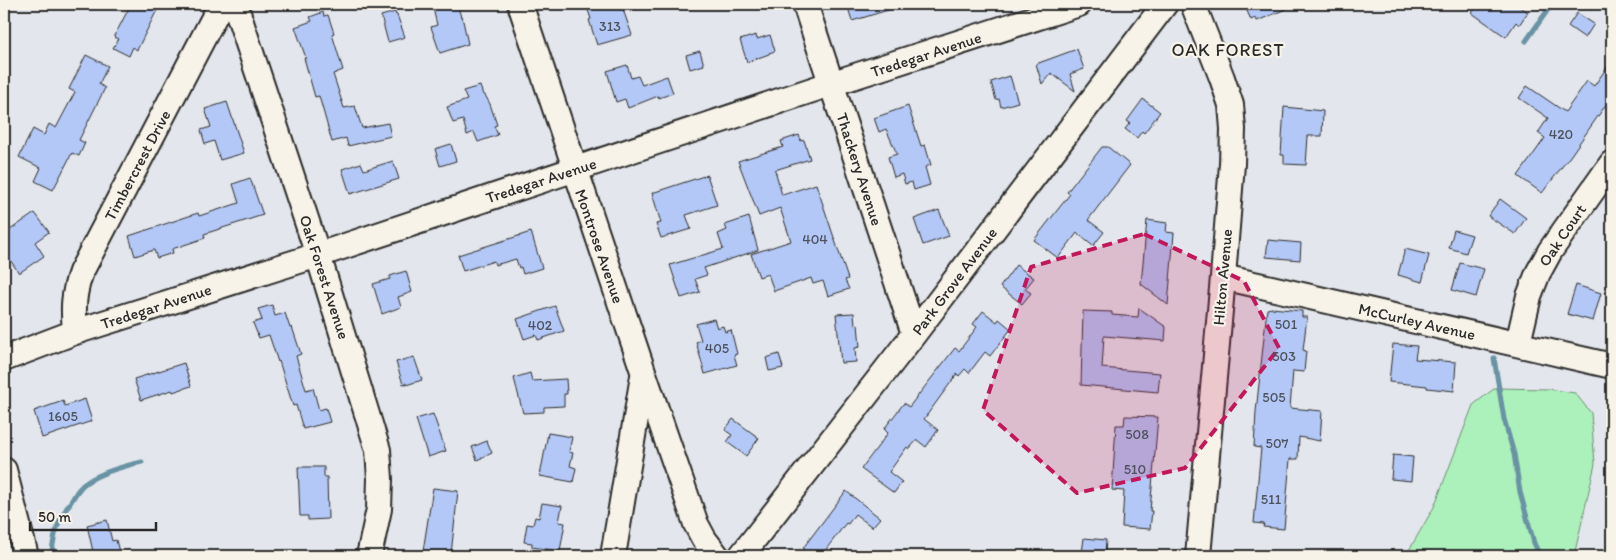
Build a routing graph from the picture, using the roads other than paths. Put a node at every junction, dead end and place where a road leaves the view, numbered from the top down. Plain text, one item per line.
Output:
1 (221, 4) edge
2 (235, 4) edge
3 (520, 4) edge
4 (805, 4) edge
5 (1079, 4) edge
6 (1165, 4) edge
7 (1193, 4) edge
8 (832, 84) junction
9 (1612, 163) edge
10 (574, 169) junction
11 (318, 254) junction
12 (1222, 277) junction
13 (75, 332) junction
14 (914, 334) junction
15 (1518, 343) junction
16 (4, 359) edge
17 (1612, 366) edge
18 (644, 374) junction
19 (4, 470) edge
20 (7, 496) edge
21 (26, 556) edge
22 (369, 556) edge
23 (614, 556) edge
24 (716, 556) edge
25 (740, 556) edge
26 (1198, 556) edge

1 - 13 street, Timbercrest Drive
2 - 11 street, Oak Forest Avenue
3 - 10 street, Montrose Avenue
4 - 8 street, Thackery Avenue
5 - 8 street, Tredegar Avenue
6 - 14 street, Park Grove Avenue
7 - 12 street, Hilton Avenue
8 - 10 street, Tredegar Avenue
8 - 14 street, Thackery Avenue
9 - 15 street, Oak Court
10 - 11 street, Tredegar Avenue
10 - 18 street, Montrose Avenue
11 - 13 street, Tredegar Avenue
11 - 22 street, Oak Forest Avenue
12 - 15 street, McCurley Avenue
12 - 26 street, Hilton Avenue
13 - 16 street, Tredegar Avenue
14 - 25 street, Park Grove Avenue
15 - 17 street, McCurley Avenue
18 - 23 street, Montrose Avenue
18 - 24 street, Montrose Avenue
19 - 20 street
20 - 21 street

